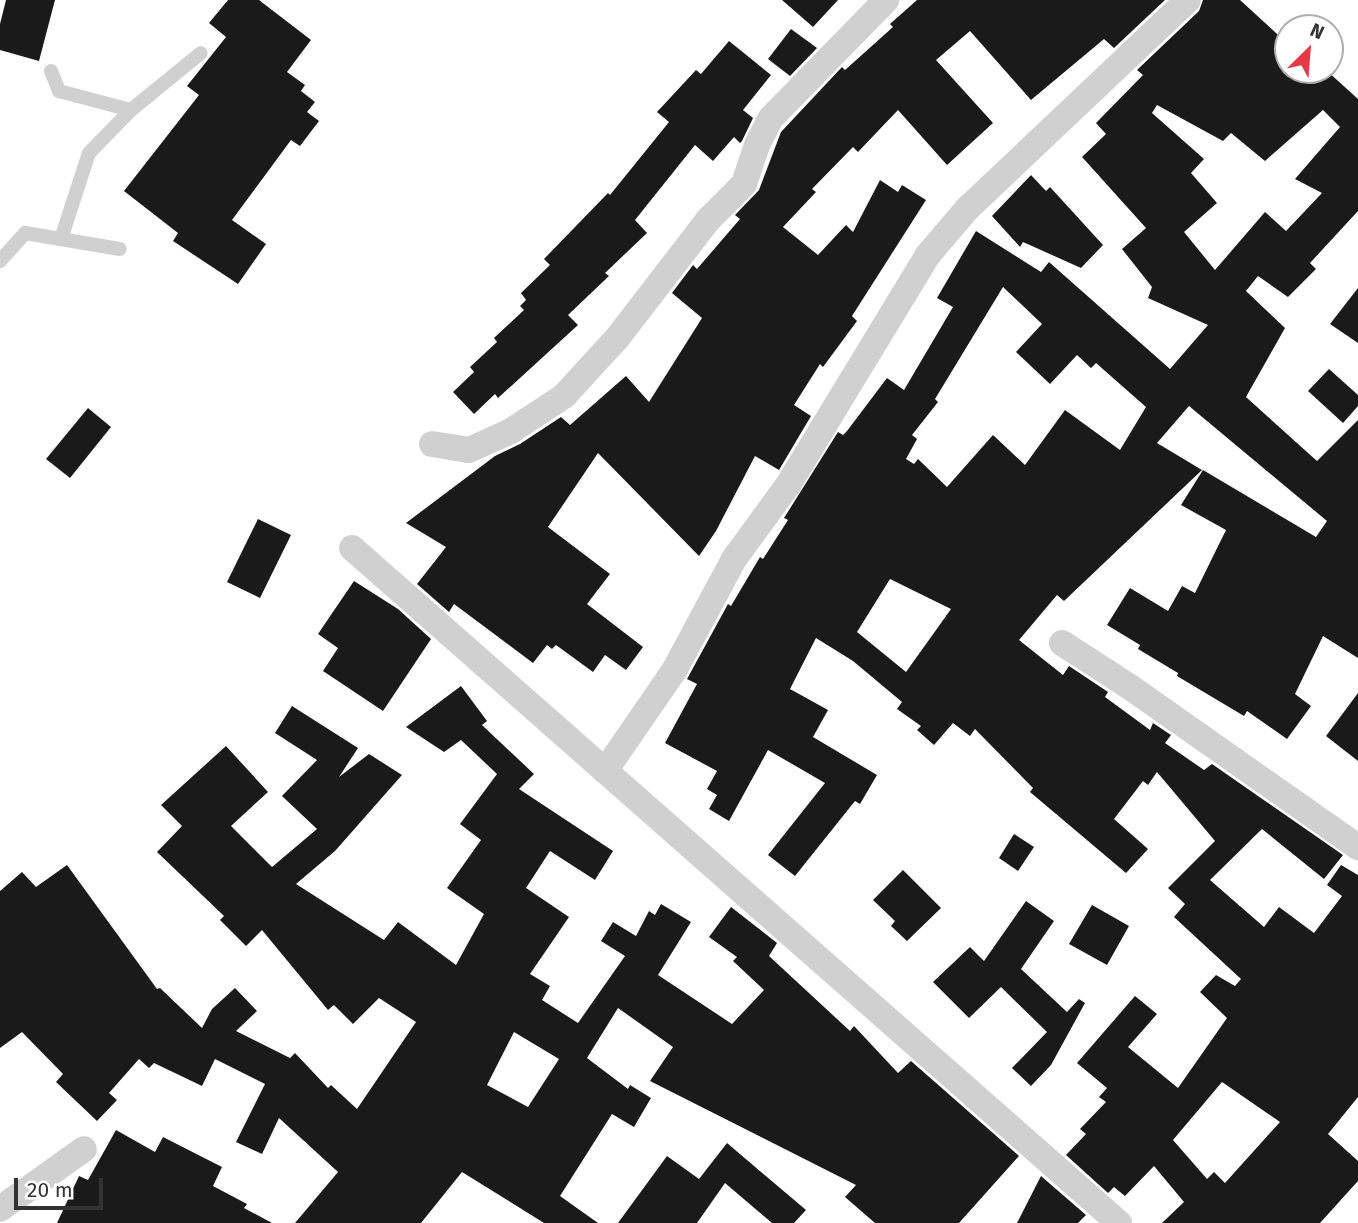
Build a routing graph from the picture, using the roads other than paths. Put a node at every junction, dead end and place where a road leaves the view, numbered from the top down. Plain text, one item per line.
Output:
1 (886, 0) edge
2 (1188, 0) edge
3 (201, 53) dead end
4 (51, 71) dead end
5 (131, 110) junction
6 (61, 239) junction
7 (120, 248) dead end
8 (0, 261) edge
9 (432, 444) dead end
10 (352, 548) dead end
11 (1062, 643) dead end
12 (605, 771) junction
13 (1358, 847) edge
14 (84, 1149) dead end
15 (0, 1209) edge
16 (1119, 1223) edge

1 - 9 street
2 - 12 street
3 - 5 lane
4 - 5 lane
5 - 6 lane
6 - 7 lane
6 - 8 lane
10 - 12 street
11 - 13 street
12 - 16 street
14 - 15 street

